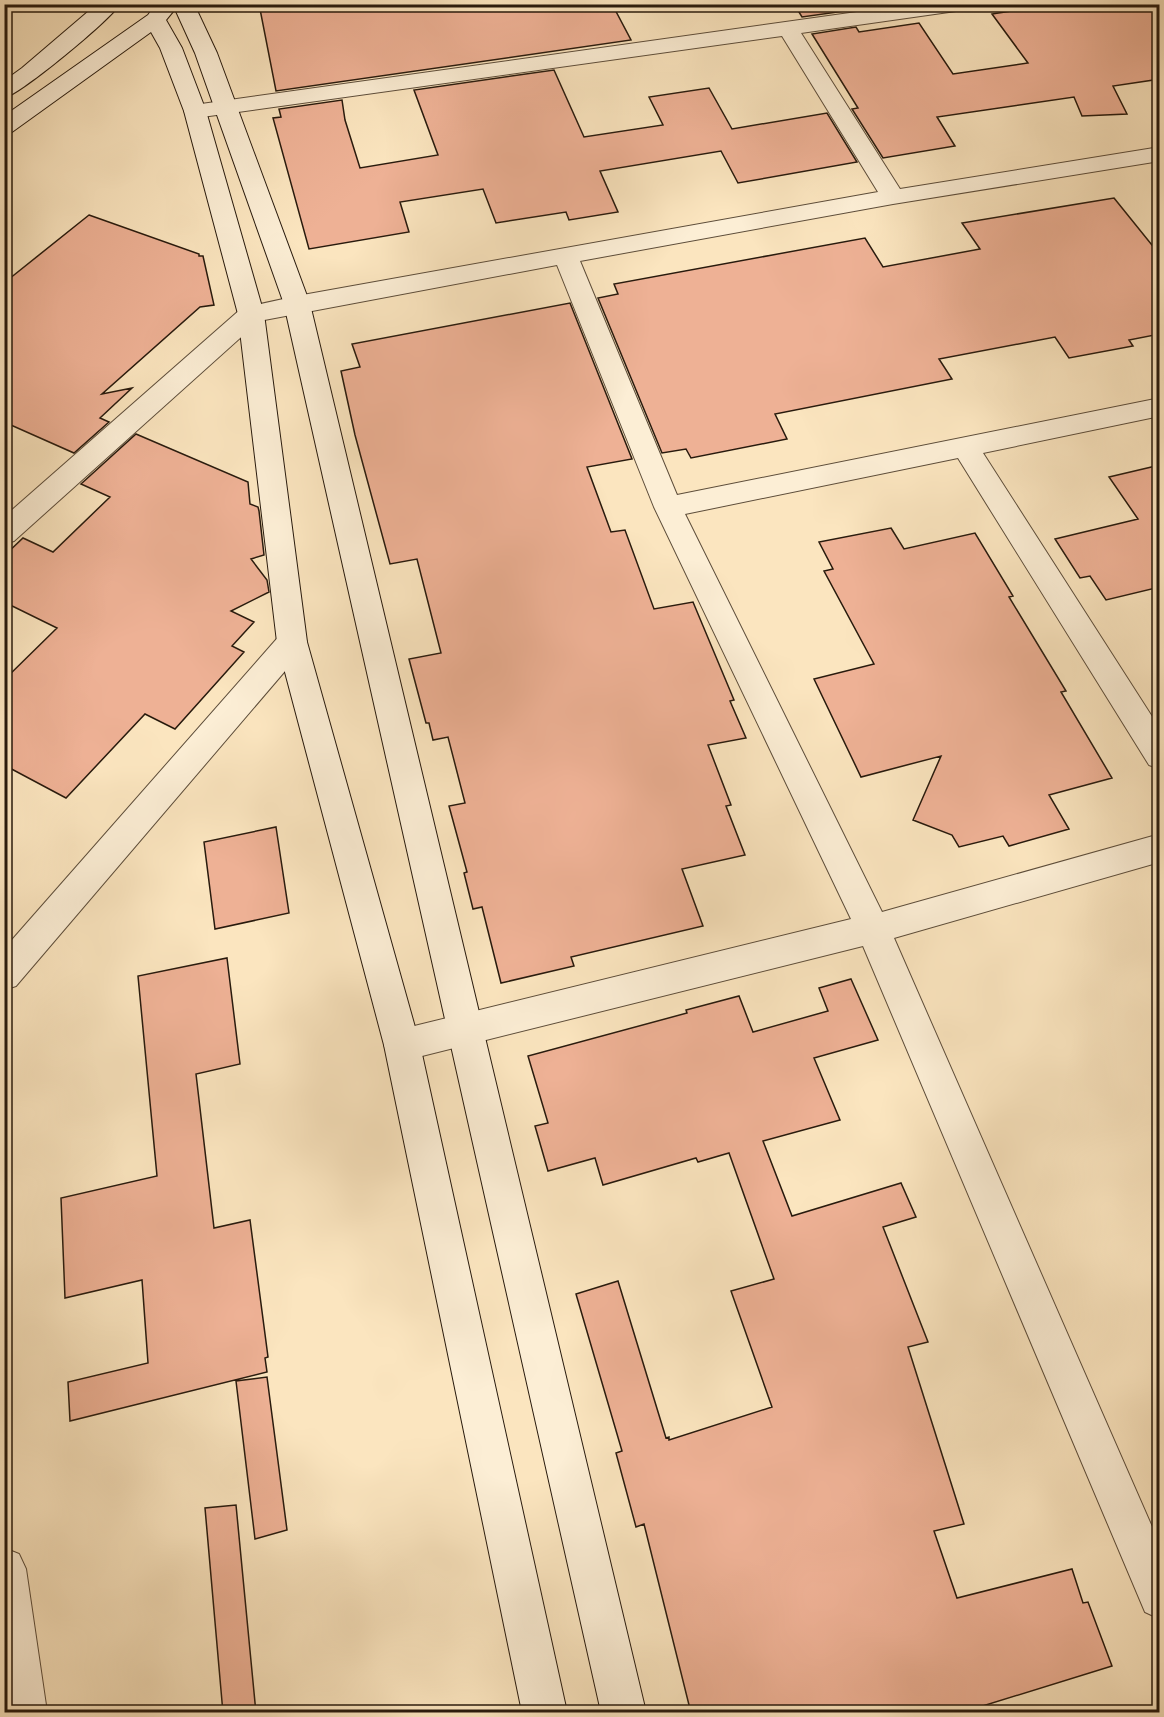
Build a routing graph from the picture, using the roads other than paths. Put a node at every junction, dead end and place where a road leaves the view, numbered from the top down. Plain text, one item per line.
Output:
1 (110, 4) edge
2 (963, 4) edge
3 (169, 9) edge
4 (789, 30) junction
5 (79, 31) junction
6 (140, 51) junction
7 (4, 91) edge
8 (210, 109) junction
9 (4, 127) edge
10 (1160, 154) edge
11 (893, 197) junction
12 (566, 255) junction
13 (297, 303) junction
14 (251, 314) junction
15 (1160, 407) edge
16 (964, 447) junction
17 (668, 507) junction
18 (4, 534) edge
19 (292, 642) junction
20 (1160, 756) edge
21 (1160, 848) edge
22 (873, 929) junction
23 (4, 975) edge
24 (465, 1029) junction
25 (402, 1045) junction
26 (4, 1569) edge
27 (1160, 1597) edge
28 (540, 1711) edge
29 (25, 1713) edge
30 (624, 1713) edge

1 - 5 street
2 - 4 street
3 - 6 street
3 - 8 street
4 - 8 street
4 - 11 street
5 - 6 street
5 - 7 street
6 - 8 street
6 - 9 street
8 - 13 street
8 - 14 street
10 - 11 street
11 - 12 street
12 - 13 street
12 - 17 street
13 - 14 street
13 - 24 street
14 - 18 street
14 - 19 street
15 - 16 street
16 - 17 street
16 - 20 street
17 - 22 street
19 - 23 street
19 - 25 street
21 - 22 street
22 - 24 street
22 - 27 street
24 - 25 street
24 - 30 street
25 - 28 street
26 - 29 street

